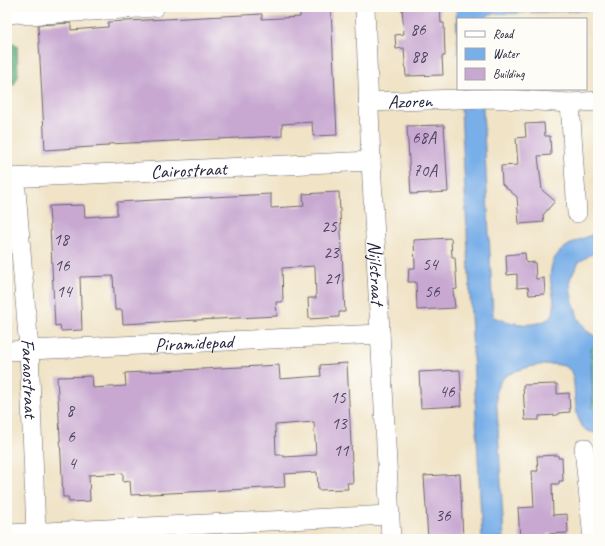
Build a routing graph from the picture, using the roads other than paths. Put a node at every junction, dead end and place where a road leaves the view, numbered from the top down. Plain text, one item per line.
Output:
1 (155, 7) edge
2 (365, 7) edge
3 (7, 14) edge
4 (598, 101) edge
5 (368, 102) junction
6 (570, 103) junction
7 (371, 162) junction
8 (11, 178) edge
9 (577, 214) dead end
10 (380, 334) junction
11 (29, 350) junction
12 (7, 351) edge
13 (584, 448) dead end
14 (390, 515) junction
15 (36, 533) junction
16 (7, 534) edge
17 (391, 539) edge
18 (593, 539) edge

1 - 3 street
2 - 5 street, Nijlstraat
4 - 6 street, Azoren
5 - 6 street, Azoren
5 - 7 street, Nijlstraat
6 - 9 street
7 - 8 street, Cairostraat
7 - 10 street, Nijlstraat
8 - 11 street, Faraostraat
10 - 11 street, Piramidepad
10 - 14 street, Nijlstraat
11 - 12 street, Piramidepad
11 - 15 street, Faraostraat
13 - 18 street
14 - 15 street
14 - 17 street, Nijlstraat
15 - 16 street

